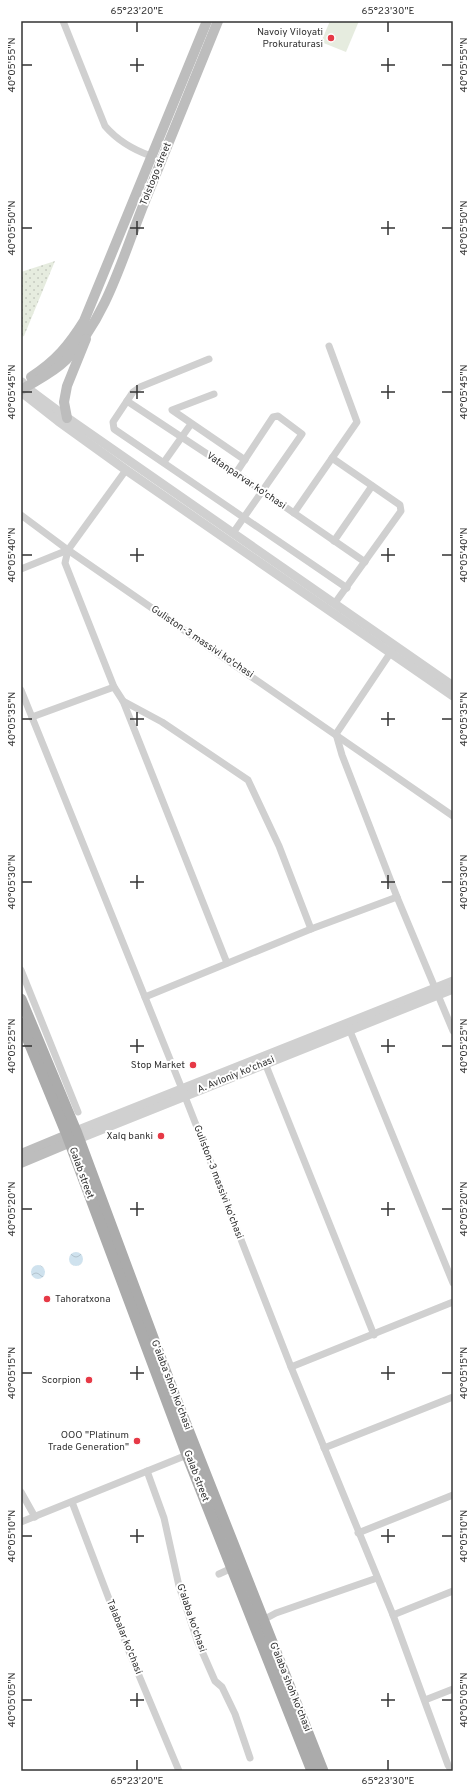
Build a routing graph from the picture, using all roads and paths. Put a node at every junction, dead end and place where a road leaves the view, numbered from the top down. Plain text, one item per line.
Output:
1 (63, 21) edge
2 (207, 21) edge
3 (218, 21) edge
4 (151, 156) junction
5 (88, 332) junction
6 (329, 346) dead end
7 (209, 359) dead end
8 (22, 387) edge
9 (214, 394) dead end
10 (127, 401) junction
11 (67, 418) junction
12 (191, 424) junction
13 (181, 436) junction
14 (332, 458) junction
15 (245, 460) junction
16 (164, 462) junction
17 (126, 470) junction
18 (236, 473) junction
19 (372, 486) junction
20 (262, 492) junction
21 (294, 513) junction
22 (21, 515) edge
23 (244, 517) junction
24 (230, 535) junction
25 (334, 541) junction
26 (68, 550) junction
27 (365, 562) junction
28 (21, 570) edge
29 (346, 588) junction
30 (335, 603) junction
31 (391, 652) junction
32 (453, 686) edge
33 (114, 687) junction
34 (21, 690) edge
35 (453, 696) edge
36 (123, 701) junction
37 (32, 717) junction
38 (336, 734) junction
39 (453, 816) edge
40 (397, 897) junction
41 (311, 929) junction
42 (227, 963) junction
43 (21, 970) edge
44 (453, 981) edge
45 (453, 989) edge
46 (437, 992) junction
47 (144, 997) junction
48 (21, 999) edge
49 (21, 1023) edge
50 (350, 1031) junction
51 (453, 1031) edge
52 (265, 1063) junction
53 (58, 1076) junction
54 (184, 1092) junction
55 (78, 1112) dead end
56 (72, 1137) junction
57 (21, 1154) edge
58 (21, 1163) edge
59 (453, 1284) edge
60 (453, 1302) edge
61 (374, 1335) junction
62 (291, 1368) junction
63 (453, 1397) edge
64 (324, 1448) junction
65 (187, 1455) junction
66 (147, 1471) junction
67 (21, 1492) edge
68 (453, 1495) edge
69 (72, 1502) junction
70 (35, 1517) junction
71 (21, 1522) edge
72 (358, 1533) junction
73 (232, 1568) junction
74 (219, 1574) dead end
75 (377, 1578) junction
76 (453, 1591) edge
77 (393, 1614) junction
78 (263, 1620) junction
79 (453, 1689) edge
80 (425, 1700) junction
81 (250, 1758) dead end
82 (179, 1771) edge
83 (312, 1771) edge
84 (323, 1771) edge
85 (452, 1771) edge

1 - 4 street, Tolstogo street
2 - 4 main road, Tolstogo street
3 - 5 main road, Tolstogo street
4 - 8 main road, Tolstogo street
5 - 8 main road, Tolstogo street
5 - 11 main road
6 - 14 street
7 - 10 street
8 - 11 street
8 - 17 street
9 - 12 street
10 - 13 street, Vatanparvar ko'chasi
10 - 16 street
11 - 24 street
12 - 13 street
12 - 15 street
13 - 16 street
13 - 18 street, Vatanparvar ko'chasi
14 - 19 street
14 - 21 street
15 - 18 street
15 - 20 street
16 - 23 street
17 - 24 street
17 - 26 street
18 - 20 street, Vatanparvar ko'chasi
19 - 25 street
19 - 27 street
20 - 21 street, Vatanparvar ko'chasi
20 - 23 street
21 - 25 street, Vatanparvar ko'chasi
22 - 26 street, Guliston-3 massivi ko'chasi
23 - 24 street
23 - 29 street
24 - 30 street
24 - 31 street
25 - 27 street, Vatanparvar ko'chasi
26 - 28 street
26 - 33 street
26 - 38 street, Guliston-3 massivi ko'chasi
27 - 29 street
29 - 30 street
30 - 32 street
31 - 35 street
31 - 38 street
33 - 36 street
33 - 37 street
34 - 37 street, Guliston-3 massivi ko'chasi
36 - 41 street
36 - 42 street
37 - 47 street, Guliston-3 massivi ko'chasi
38 - 39 street, Guliston-3 massivi ko'chasi
38 - 40 street
40 - 41 street
40 - 46 street
41 - 42 street
42 - 47 street
43 - 53 street
44 - 46 street, A. Avloniy ko'chasi
45 - 46 street, A. Avloniy ko'chasi
46 - 50 street, A. Avloniy ko'chasi
46 - 51 street
46 - 54 street, A. Avloniy ko'chasi
47 - 54 street, Guliston-3 massivi ko'chasi
48 - 53 main road, G'alaba shoh ko'chasi
49 - 56 main road, Galab street
50 - 52 street, A. Avloniy ko'chasi
50 - 59 street
52 - 54 street, A. Avloniy ko'chasi
52 - 61 street
53 - 55 street
53 - 56 main road, G'alaba shoh ko'chasi
54 - 56 street, A. Avloniy ko'chasi
54 - 62 street, Guliston-3 massivi ko'chasi
56 - 57 main road, A. Avloniy ko'chasi
56 - 58 main road, A. Avloniy ko'chasi
56 - 65 main road, Galab street
56 - 78 main road, G'alaba shoh ko'chasi
60 - 61 street
61 - 62 street
62 - 64 street, Guliston-3 massivi ko'chasi
63 - 64 street
64 - 72 street, Guliston-3 massivi ko'chasi
65 - 66 street
65 - 73 main road, Galab street
66 - 69 street
66 - 81 street, G'alaba ko'chasi
67 - 70 street
68 - 72 street
69 - 70 street
69 - 82 street, Talabalar ko'chasi
70 - 71 street
72 - 75 street, Guliston-3 massivi ko'chasi
73 - 74 street
73 - 83 main road, Galab street
75 - 77 street, Guliston-3 massivi ko'chasi
75 - 78 street
76 - 77 street
77 - 80 street, Guliston-3 massivi ko'chasi
78 - 84 main road, G'alaba shoh ko'chasi
79 - 80 street
80 - 85 street, Guliston-3 massivi ko'chasi

